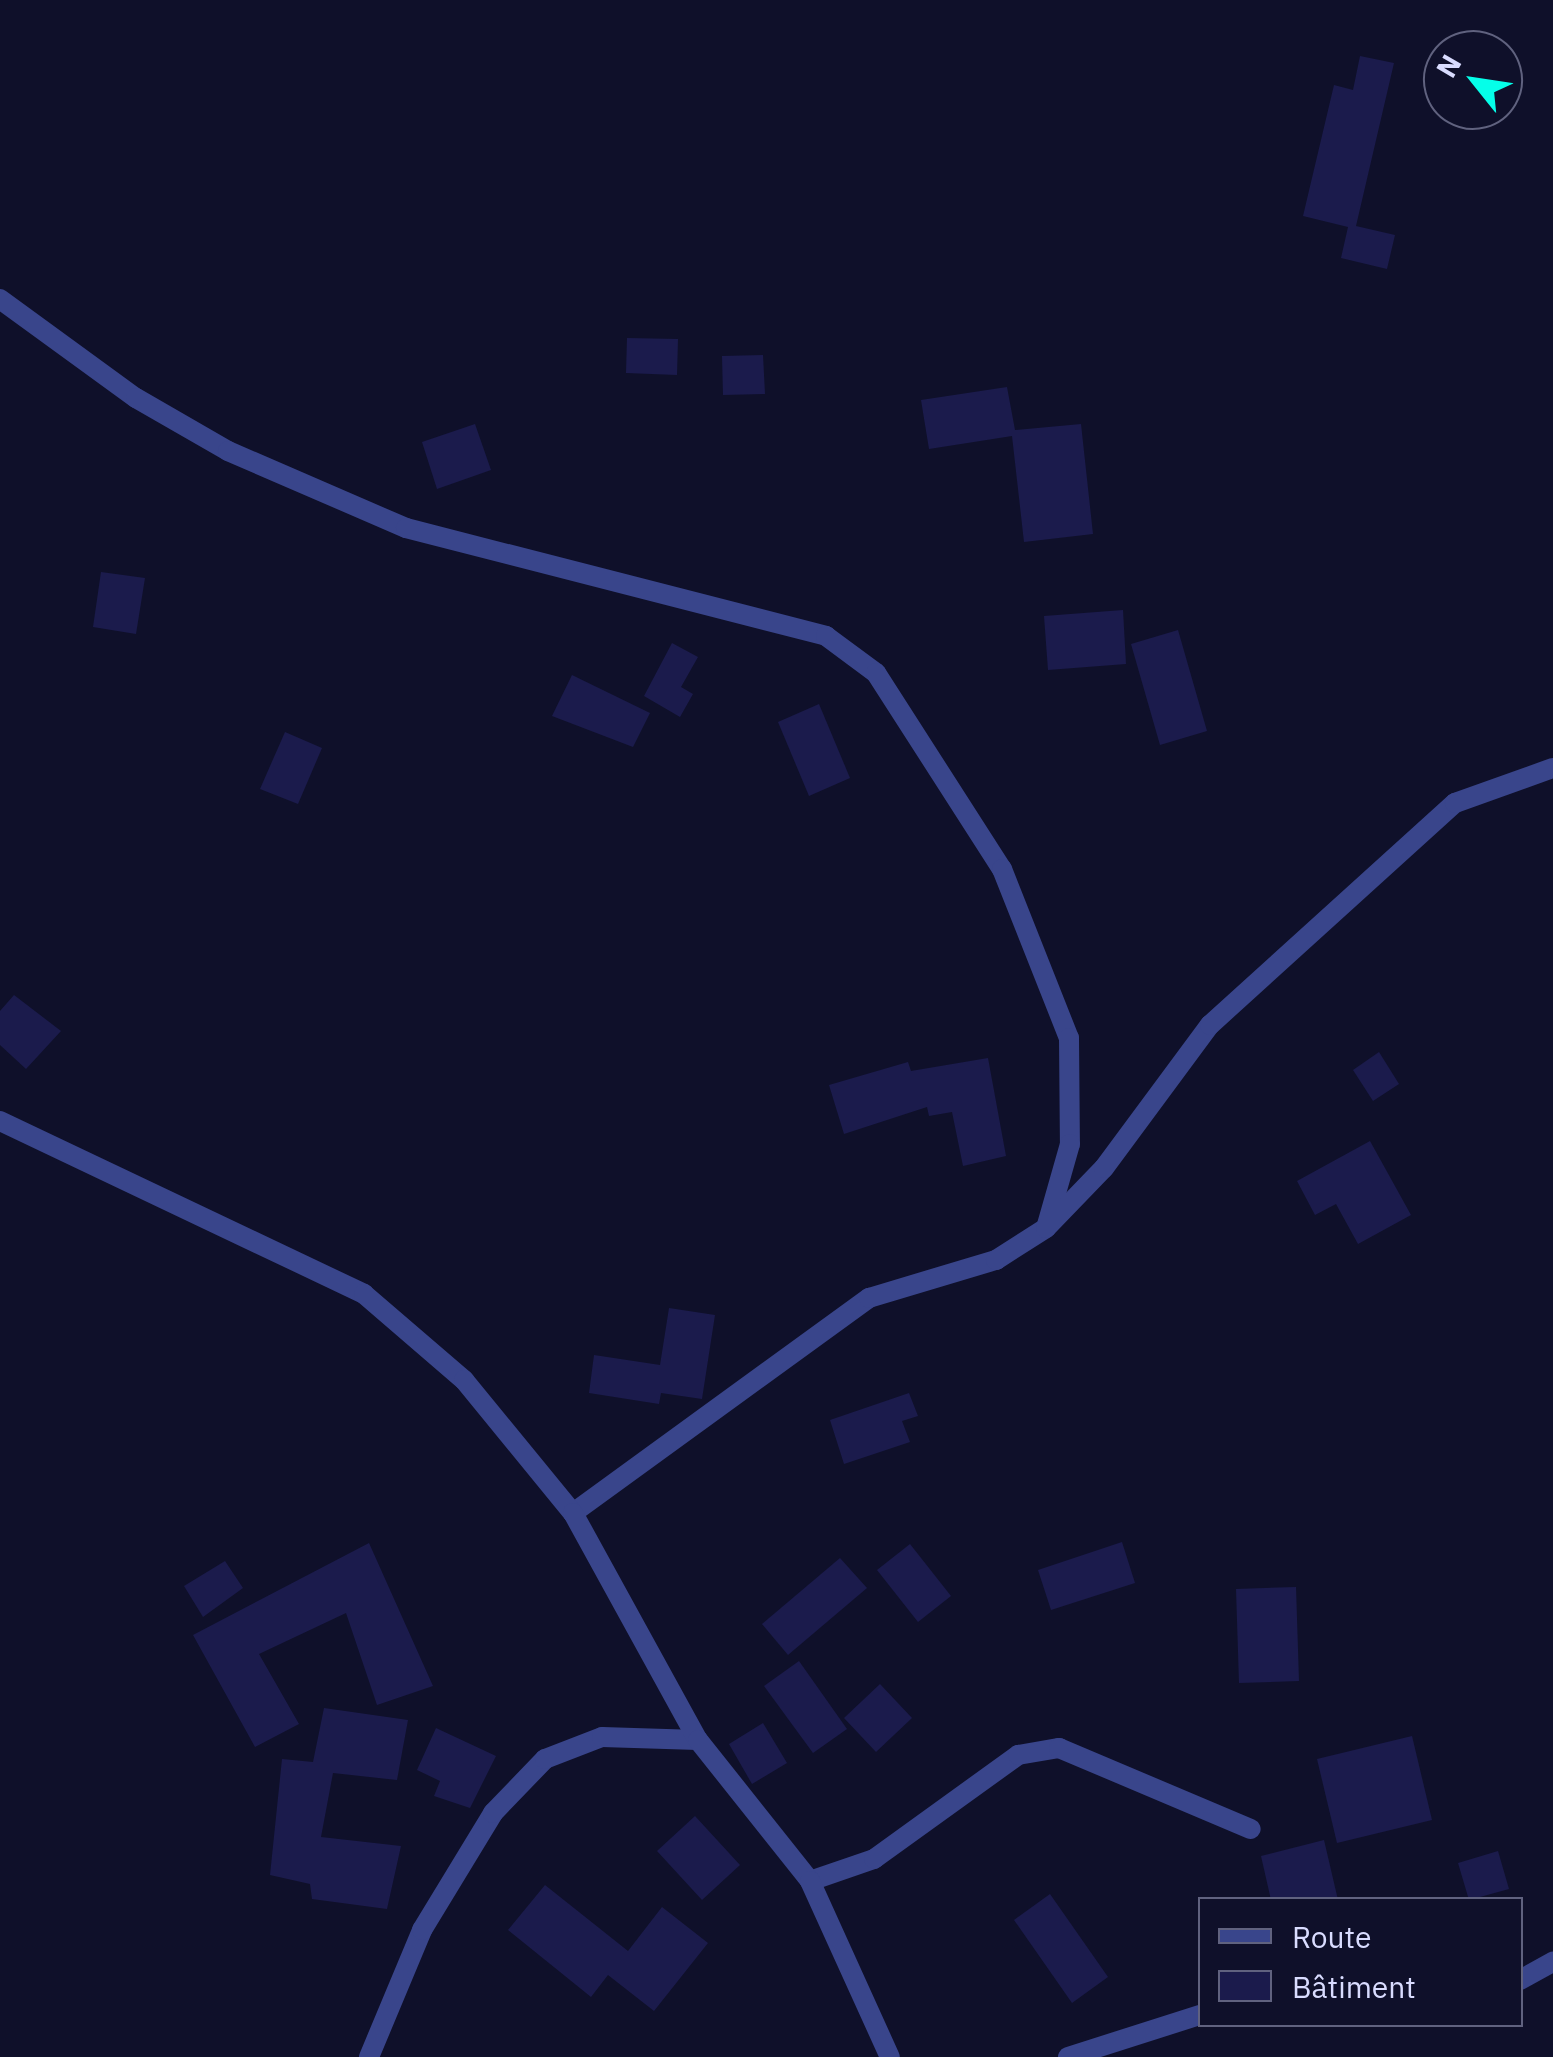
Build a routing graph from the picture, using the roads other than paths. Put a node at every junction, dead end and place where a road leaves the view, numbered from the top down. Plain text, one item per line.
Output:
1 (0, 299) edge
2 (1553, 768) edge
3 (0, 1121) edge
4 (1046, 1228) junction
5 (573, 1514) junction
6 (698, 1740) junction
7 (1251, 1829) dead end
8 (810, 1882) junction
9 (1553, 1962) edge
10 (1523, 1978) edge
11 (1198, 2017) edge
12 (369, 2057) edge
13 (890, 2057) edge
14 (1068, 2057) edge

1 - 4 street
2 - 4 street
3 - 5 street
4 - 5 street
5 - 6 street
6 - 8 street
6 - 12 street
7 - 8 street
8 - 13 street
9 - 10 street
11 - 14 street

